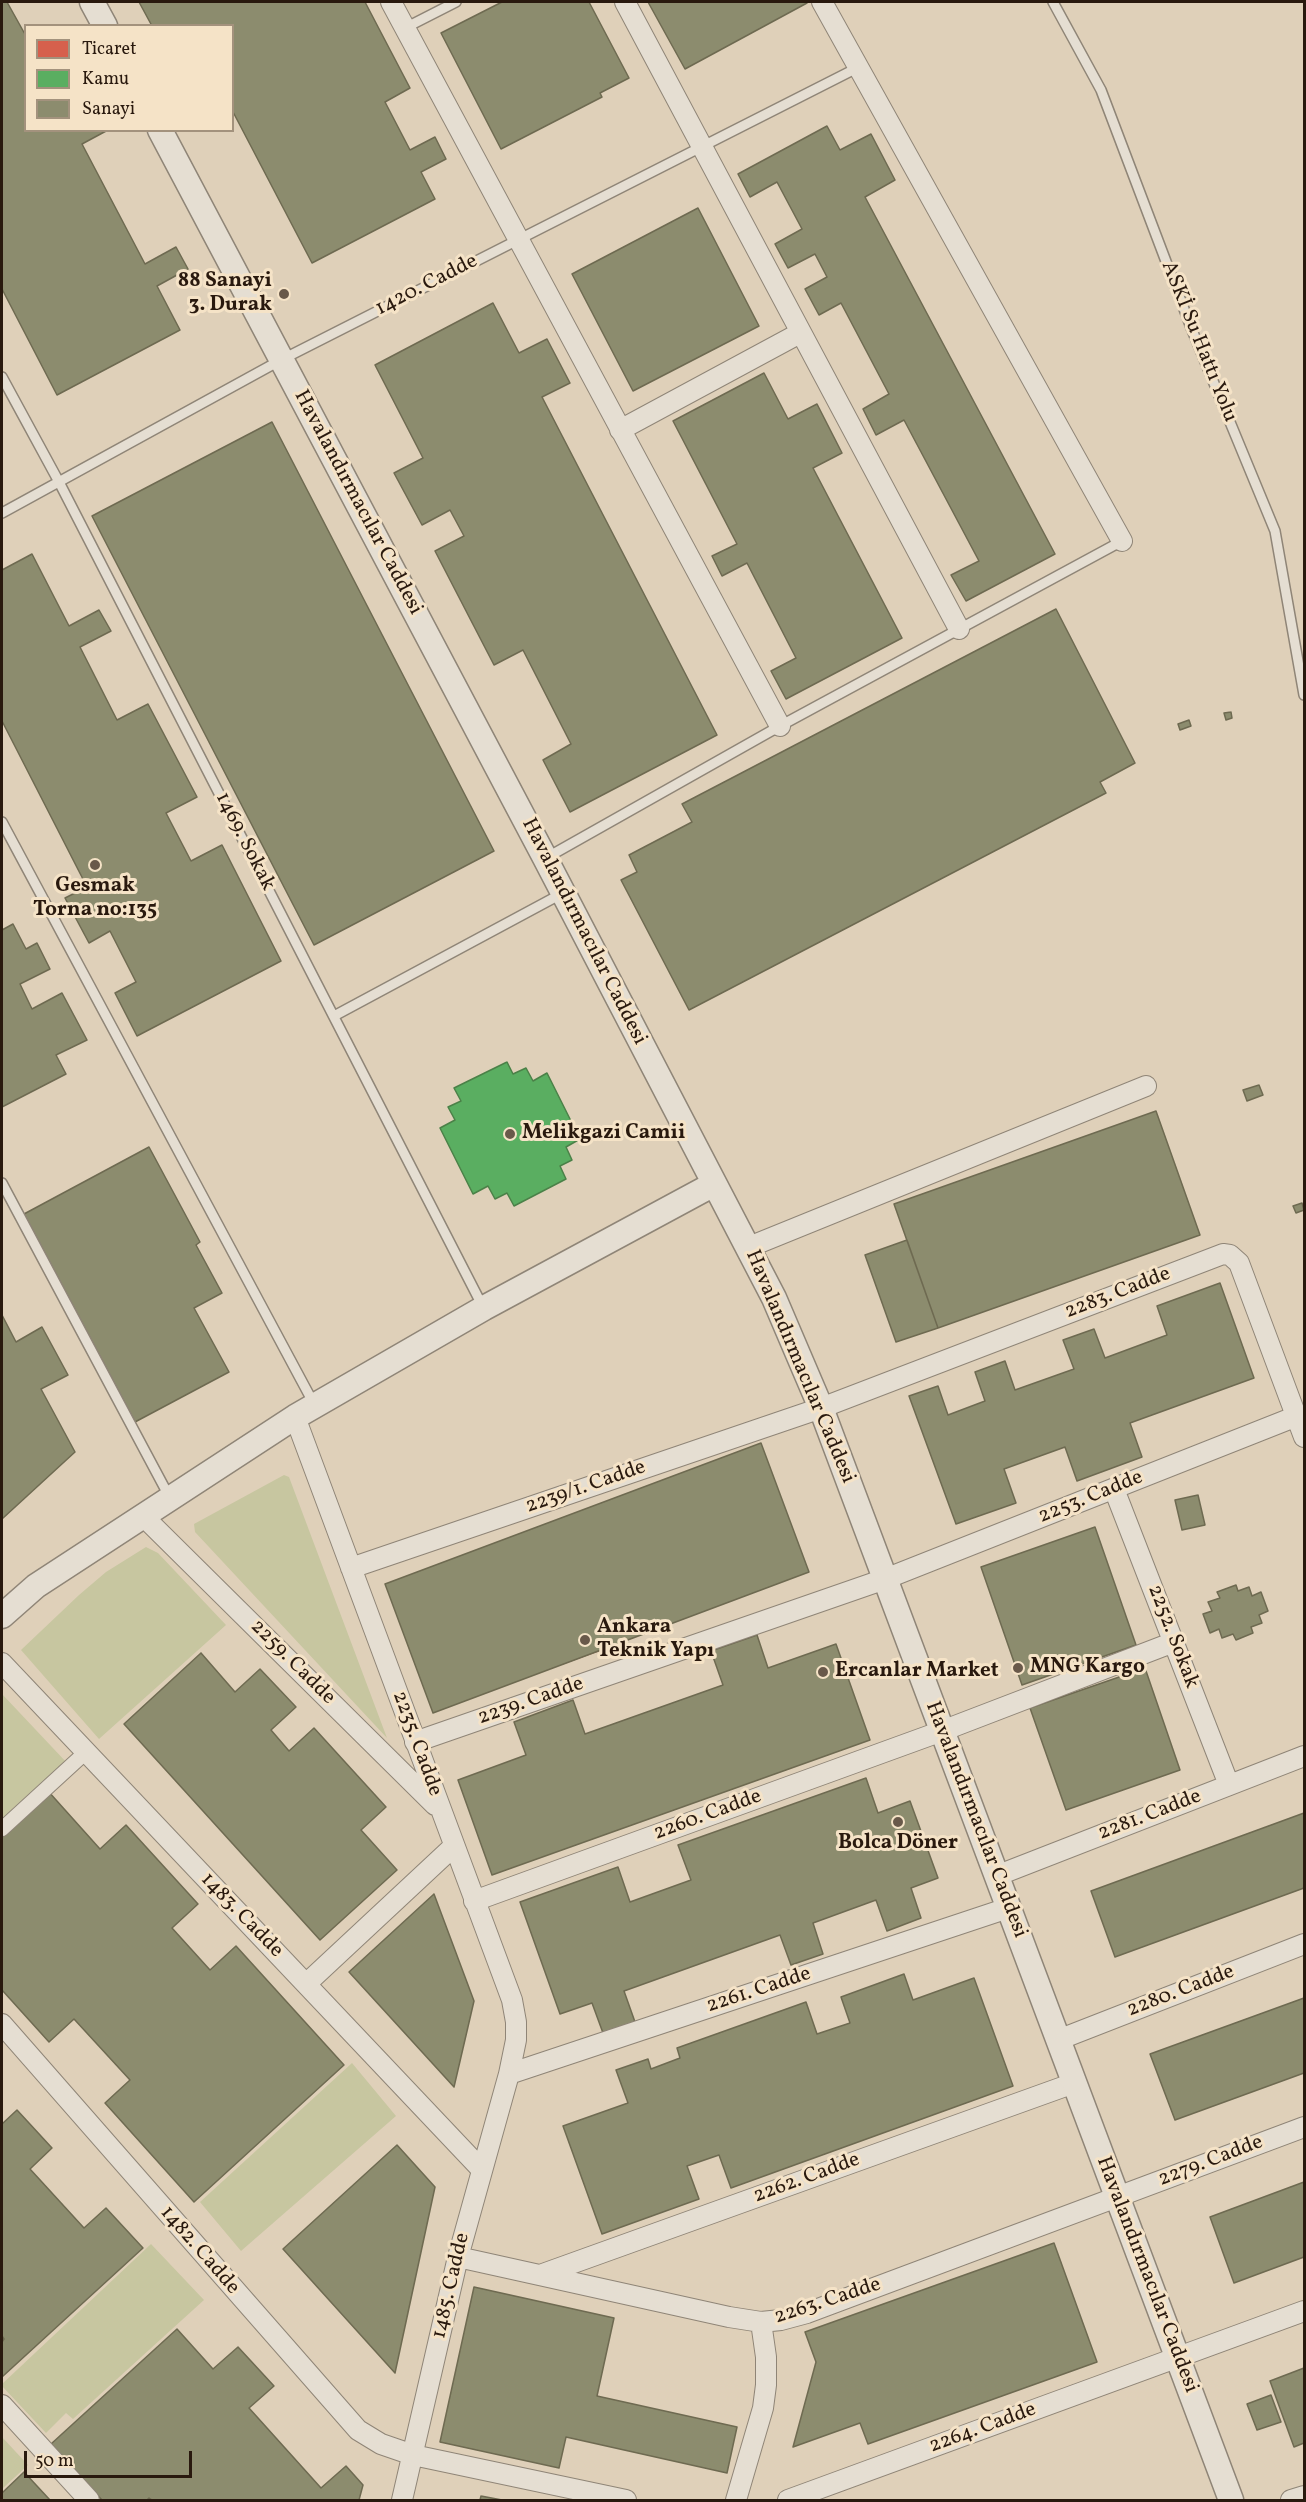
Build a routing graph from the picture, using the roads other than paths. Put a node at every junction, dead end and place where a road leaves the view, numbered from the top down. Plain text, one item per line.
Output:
1 (92, 2) edge
2 (391, 2) edge
3 (456, 2) edge
4 (625, 2) edge
5 (822, 2) edge
6 (1053, 2) edge
7 (104, 24) edge
8 (405, 28) junction
9 (857, 68) junction
10 (161, 132) edge
11 (702, 147) junction
12 (517, 240) junction
13 (800, 333) junction
14 (281, 360) junction
15 (2, 377) edge
16 (620, 430) junction
17 (58, 482) junction
18 (2, 513) edge
19 (1122, 541) joint
20 (959, 629) junction
21 (1305, 695) edge
22 (780, 726) junction
23 (2, 822) edge
24 (545, 858) junction
25 (563, 894) junction
26 (334, 1016) junction
27 (1146, 1086) dead end
28 (2, 1183) edge
29 (714, 1184) junction
30 (749, 1247) junction
31 (484, 1308) junction
32 (821, 1408) junction
33 (305, 1411) junction
34 (1297, 1416) junction
35 (1305, 1437) edge
36 (1114, 1489) junction
37 (170, 1498) junction
38 (143, 1516) junction
39 (351, 1568) junction
40 (885, 1579) junction
41 (2, 1616) edge
42 (1174, 1641) junction
43 (2, 1663) edge
44 (942, 1731) junction
45 (415, 1742) junction
46 (86, 1752) junction
47 (1305, 1756) edge
48 (1229, 1785) junction
49 (441, 1811) junction
50 (2, 1829) edge
51 (454, 1846) junction
52 (996, 1875) junction
53 (474, 1901) junction
54 (1008, 1908) junction
55 (1305, 1944) edge
56 (306, 1984) junction
57 (2, 2024) edge
58 (1058, 2040) junction
59 (509, 2074) junction
60 (1074, 2083) junction
61 (1305, 2127) edge
62 (481, 2169) junction
63 (1117, 2197) junction
64 (458, 2257) junction
65 (540, 2275) junction
66 (1305, 2311) edge
67 (761, 2322) junction
68 (1177, 2358) junction
69 (2, 2405) edge
70 (413, 2455) junction
71 (1305, 2496) edge
72 (89, 2500) edge
73 (402, 2500) edge
74 (626, 2500) edge
75 (736, 2500) edge
76 (788, 2500) edge
77 (1231, 2500) edge
78 (1292, 2500) edge

1 - 7 street
2 - 8 street
3 - 8 lane
4 - 11 street
5 - 9 street
6 - 21 lane, ASKİ Su Hattı Yolu
8 - 12 street
9 - 11 lane, 1420. Cadde
9 - 19 street
10 - 14 street, Havalandırmacılar Caddesi
11 - 12 lane, 1420. Cadde
11 - 13 street
12 - 14 lane, 1420. Cadde
12 - 16 street
13 - 16 street
13 - 20 street
14 - 17 lane, 1420. Cadde
14 - 24 street, Havalandırmacılar Caddesi
15 - 17 lane, 1469. Sokak
16 - 22 street
17 - 18 lane, 1420. Cadde
17 - 26 lane, 1469. Sokak
19 - 20 lane
20 - 22 lane
22 - 24 lane
23 - 33 lane
24 - 25 street, Havalandırmacılar Caddesi
25 - 26 lane
25 - 29 street, Havalandırmacılar Caddesi
26 - 31 lane, 1469. Sokak
27 - 30 street
28 - 37 lane
29 - 30 street, Havalandırmacılar Caddesi
29 - 31 street
30 - 32 street, Havalandırmacılar Caddesi
31 - 33 street
32 - 34 street, 2283. Cadde
32 - 39 street, 2239/1. Cadde
32 - 40 street, Havalandırmacılar Caddesi
33 - 37 street
33 - 39 street, 2235. Cadde
34 - 35 street, 2283. Cadde
34 - 36 street, 2253. Cadde
36 - 40 street, 2253. Cadde
36 - 42 street, 2252. Sokak
37 - 38 street
38 - 41 street
38 - 49 street, 2259. Cadde
39 - 45 street, 2235. Cadde
40 - 44 street, Havalandırmacılar Caddesi
40 - 45 street, 2239. Cadde
42 - 44 street, 2260. Cadde
42 - 48 street, 2252. Sokak
43 - 46 street, 1483. Cadde
44 - 52 street, Havalandırmacılar Caddesi
44 - 53 street, 2260. Cadde
45 - 49 street, 2235. Cadde
46 - 50 street
46 - 56 street, 1483. Cadde
47 - 48 street, 2281. Cadde
48 - 52 street, 2281. Cadde
49 - 51 street, 2235. Cadde
51 - 53 street, 2235. Cadde
51 - 56 street
52 - 54 street, Havalandırmacılar Caddesi
53 - 59 street, 2235. Cadde
54 - 58 street, Havalandırmacılar Caddesi
54 - 59 street, 2261. Cadde
55 - 58 street, 2280. Cadde
56 - 62 street, 1483. Cadde
57 - 70 street, 1482. Cadde
58 - 60 street, Havalandırmacılar Caddesi
59 - 62 street, 1485. Cadde
60 - 63 street, Havalandırmacılar Caddesi
60 - 65 street, 2262. Cadde
61 - 63 street, 2279. Cadde
62 - 64 street, 1485. Cadde
63 - 67 street, 2263. Cadde
63 - 68 street, Havalandırmacılar Caddesi
64 - 65 street, 2263. Cadde
64 - 70 street, 1485. Cadde
65 - 67 street, 2263. Cadde
66 - 68 street, 2264. Cadde
67 - 75 street
68 - 76 street, 2264. Cadde
68 - 77 street, Havalandırmacılar Caddesi
69 - 72 street
70 - 73 street, 1485. Cadde
70 - 74 street
71 - 78 street

